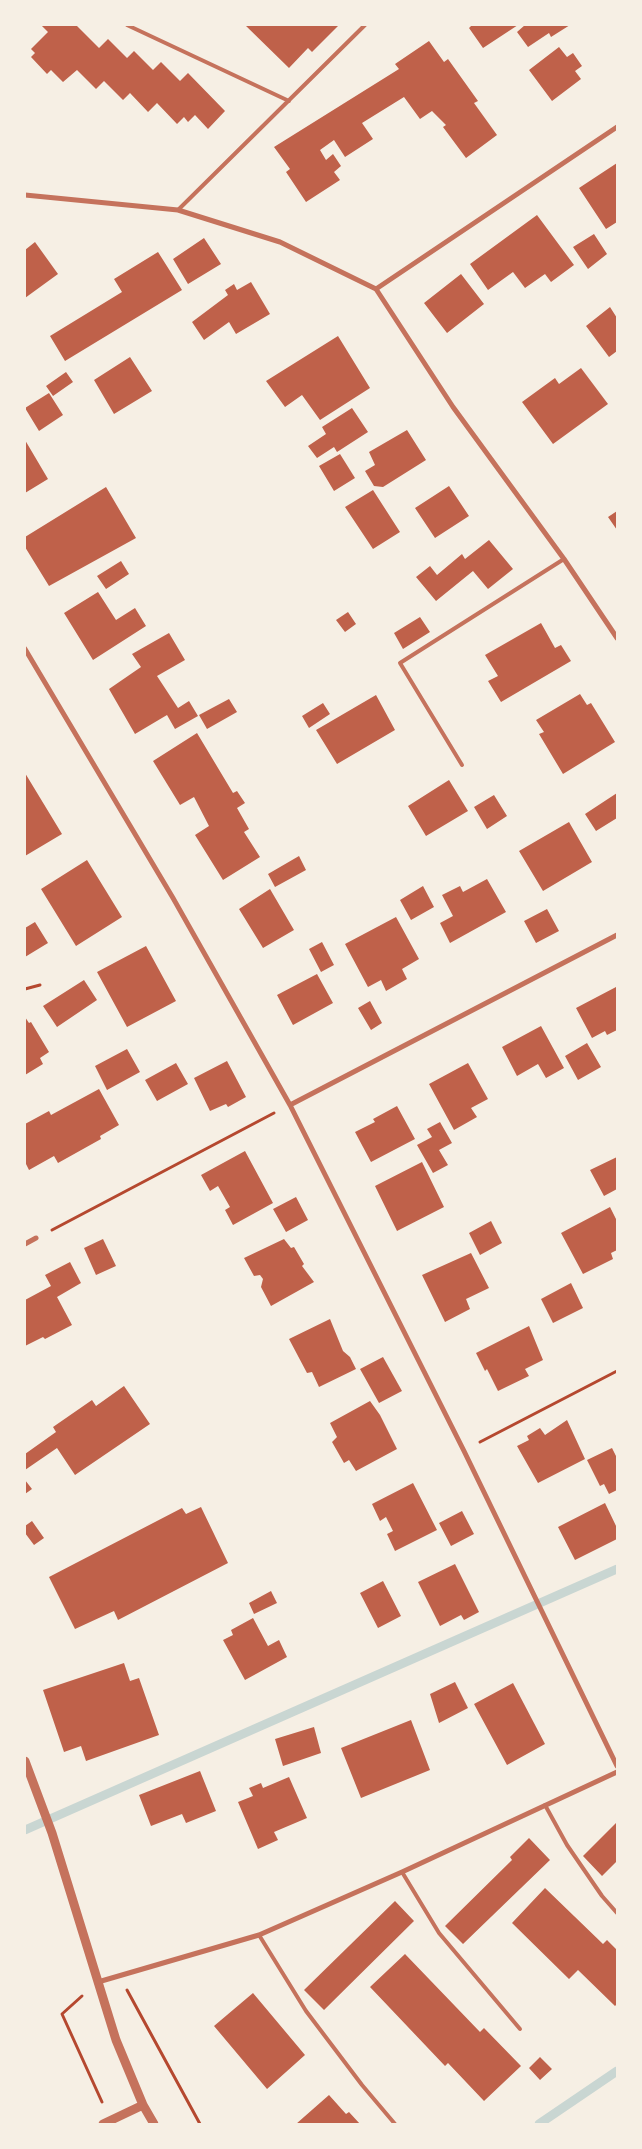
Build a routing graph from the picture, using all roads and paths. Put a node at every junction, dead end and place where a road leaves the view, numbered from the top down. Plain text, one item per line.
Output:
1 (127, 25) edge
2 (365, 25) edge
3 (289, 100) junction
4 (617, 127) edge
5 (25, 195) edge
6 (178, 210) junction
7 (376, 289) junction
8 (564, 559) junction
9 (617, 638) edge
10 (25, 649) edge
11 (462, 765) dead end
12 (617, 935) edge
13 (40, 985) dead end
14 (25, 989) edge
15 (290, 1105) junction
16 (36, 1238) joint
17 (25, 1244) edge
18 (617, 1371) edge
19 (464, 1450) junction
20 (25, 1761) edge
21 (617, 1766) edge
22 (617, 1772) edge
23 (544, 1804) junction
24 (402, 1872) junction
25 (617, 1913) edge
26 (259, 1936) junction
27 (120, 1977) junction
28 (98, 1982) junction
29 (520, 2029) dead end
30 (143, 2105) junction
31 (107, 2122) edge
32 (154, 2124) edge
33 (200, 2124) edge
34 (395, 2124) edge

1 - 3 lane
2 - 3 lane
3 - 6 lane
4 - 7 street
5 - 6 street
6 - 7 street
7 - 8 street
8 - 9 street
8 - 11 lane
10 - 15 street
12 - 15 street
13 - 14 path
15 - 16 path
15 - 19 street
16 - 17 street
18 - 19 path
19 - 21 street
20 - 28 street
22 - 23 street
23 - 24 street
23 - 25 lane
24 - 26 street
24 - 29 lane
26 - 27 street
26 - 34 lane
27 - 28 street
27 - 33 path
28 - 30 street
28 - 31 path
30 - 31 street
30 - 32 street

